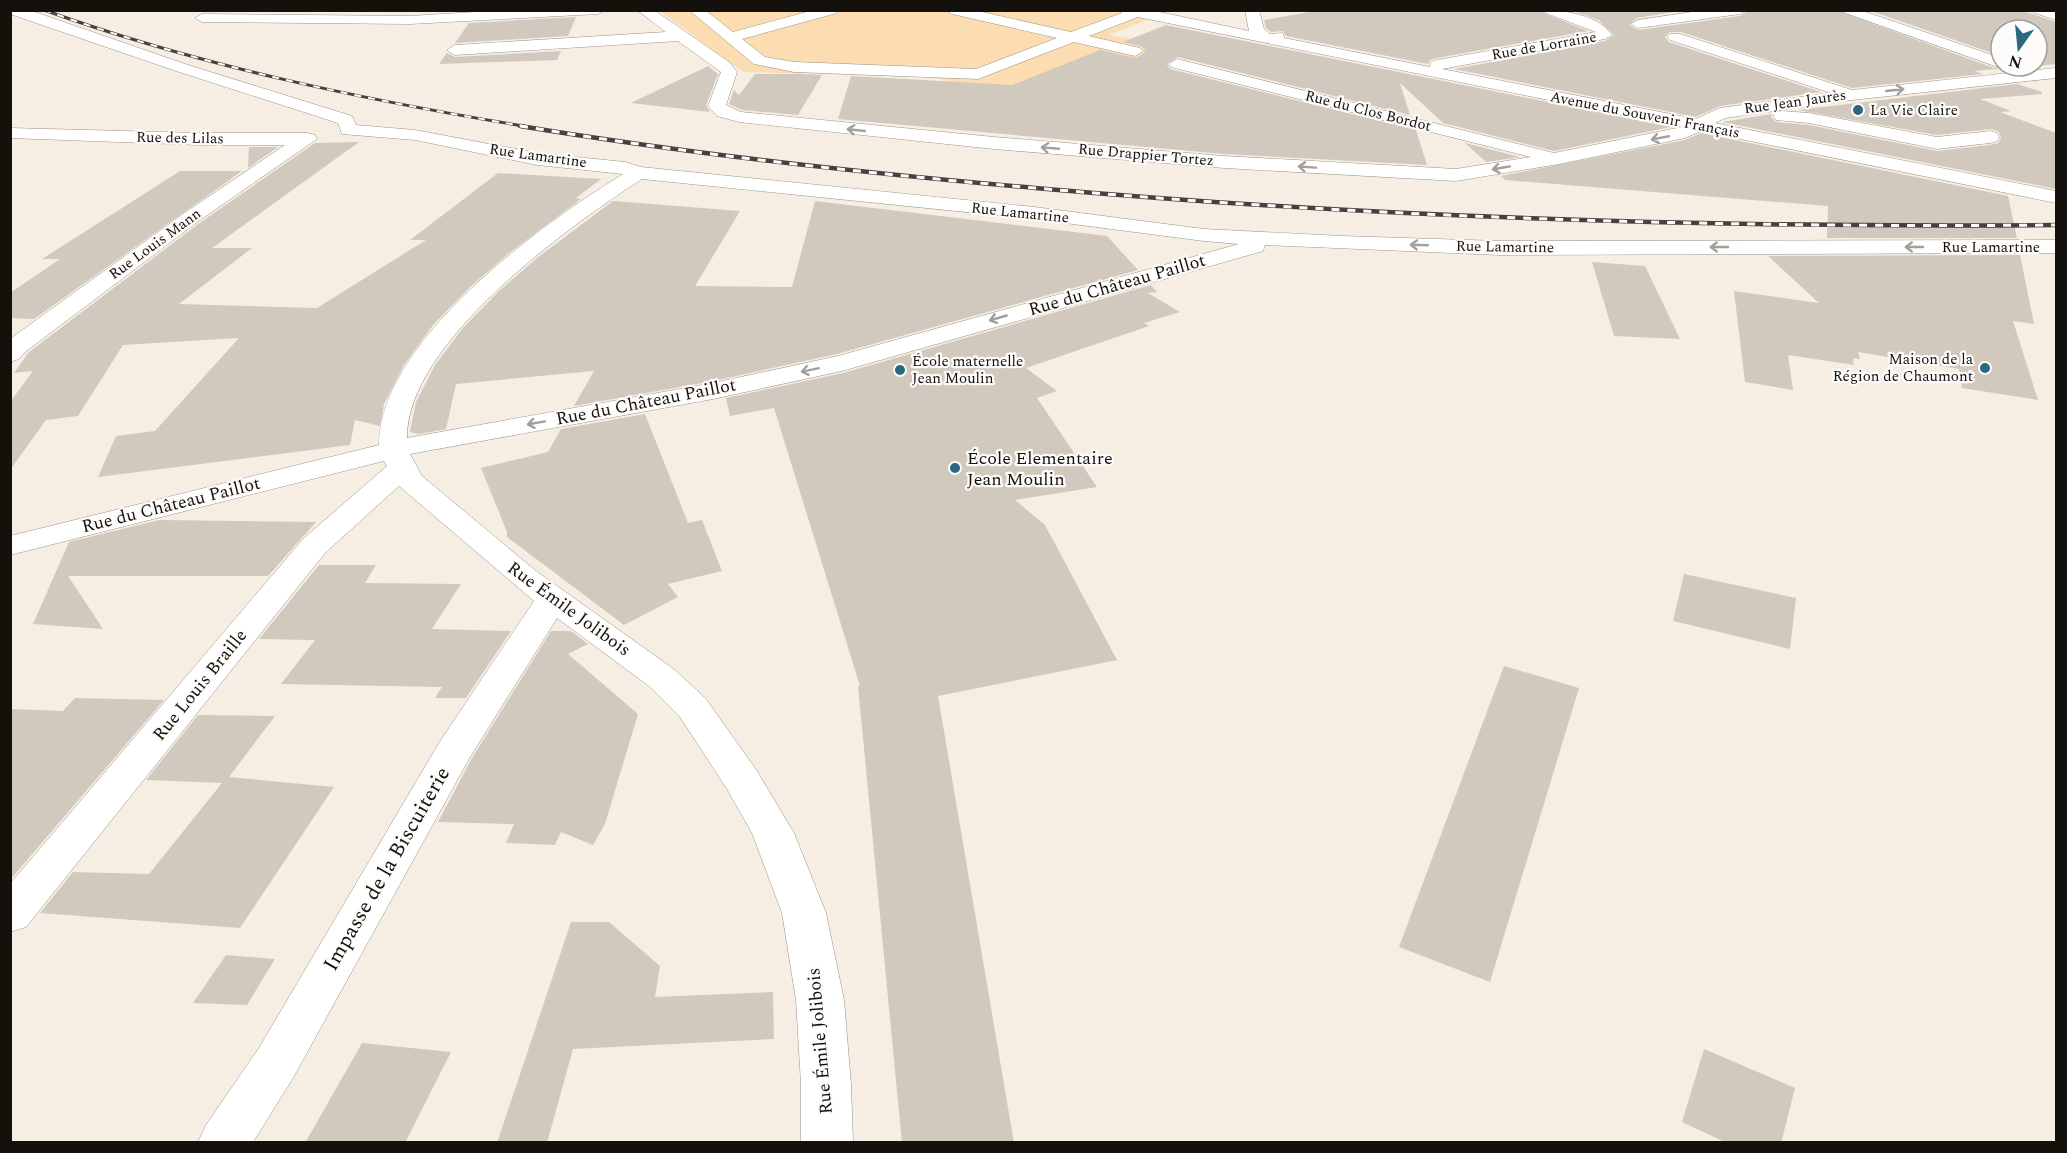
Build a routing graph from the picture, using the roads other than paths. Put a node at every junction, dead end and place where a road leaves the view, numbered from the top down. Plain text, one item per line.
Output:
1 (14, 10) edge
2 (598, 10) edge
3 (644, 10) edge
4 (696, 10) edge
5 (831, 10) edge
6 (952, 10) edge
7 (1252, 10) edge
8 (1545, 10) edge
9 (1740, 10) edge
10 (1844, 10) edge
11 (2040, 10) edge
12 (1135, 11) edge
13 (2056, 16) edge
14 (202, 18) dead end
15 (1273, 22) dead end
16 (1623, 29) junction
17 (1291, 32) junction
18 (681, 36) junction
19 (1071, 37) junction
20 (1675, 37) dead end
21 (732, 38) junction
22 (1268, 39) junction
23 (455, 50) dead end
24 (1135, 51) dead end
25 (1989, 59) edge
26 (1177, 63) dead end
27 (1448, 64) junction
28 (1418, 69) junction
29 (2007, 78) edge
30 (1852, 94) junction
31 (1752, 108) junction
32 (1706, 121) junction
33 (10, 133) edge
34 (327, 135) junction
35 (1990, 137) dead end
36 (1559, 158) junction
37 (638, 173) junction
38 (2056, 184) edge
39 (2056, 197) edge
40 (1277, 240) junction
41 (2056, 247) edge
42 (10, 354) edge
43 (398, 459) junction
44 (10, 546) edge
45 (553, 598) junction
46 (10, 915) edge
47 (224, 1143) edge
48 (827, 1143) edge

1 - 34 street
2 - 14 street
3 - 18 street, Rue Drappier Tortez
4 - 21 street
5 - 21 street
6 - 19 street
7 - 22 street
8 - 16 street, Rue de Lorraine
9 - 16 street
10 - 25 street
11 - 13 street
12 - 19 street
12 - 22 street, Avenue du Souvenir Français
15 - 17 street, Avenue du Souvenir Français
16 - 27 street, Rue de Lorraine
17 - 22 street
17 - 27 street, Avenue du Souvenir Français
18 - 23 street
36 -> 18 street, Rue Drappier Tortez
19 - 21 street
19 - 24 street
20 - 30 street
22 - 28 street, Avenue du Souvenir Français
26 - 36 street, Rue du Clos Bordot
27 - 28 street, Rue de Lorraine
27 - 32 street, Avenue du Souvenir Français
28 - 32 street, Avenue du Souvenir Français
30 -> 29 street, Rue Jean Jaurès
30 - 31 street, Rue Jean Jaurès
31 - 32 street, Rue Jean Jaurès
31 - 35 street
32 -> 36 street, Rue Drappier Tortez
32 - 38 street, Avenue du Souvenir Français
32 - 39 street, Avenue du Souvenir Français
33 - 34 street, Rue des Lilas
34 - 37 street, Rue Lamartine
34 - 42 street, Rue Louis Mann
37 - 40 street, Rue Lamartine
37 - 43 street
41 -> 40 street, Rue Lamartine
40 -> 43 street, Rue du Château Paillot
43 - 44 street, Rue du Château Paillot
43 - 45 street, Rue Émile Jolibois
43 - 46 street, Rue Louis Braille
45 - 47 street, Impasse de la Biscuiterie
45 - 48 street, Rue Émile Jolibois

